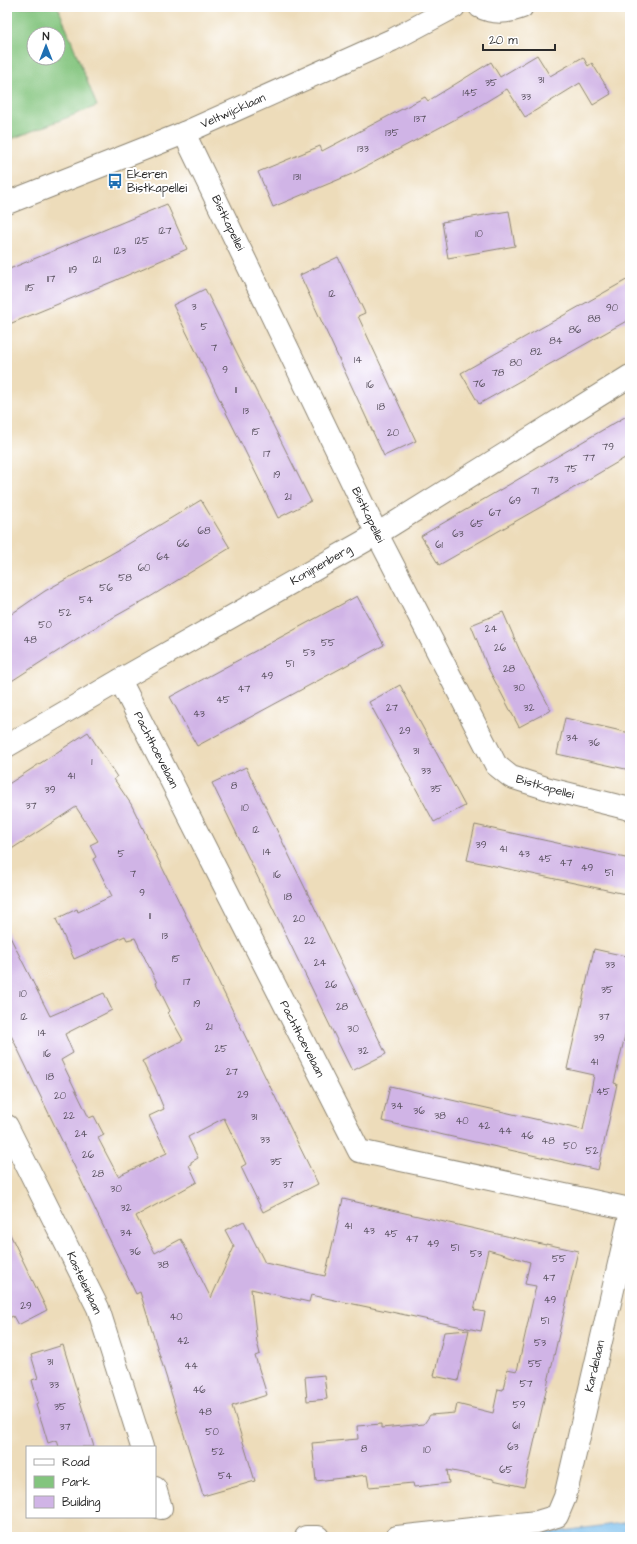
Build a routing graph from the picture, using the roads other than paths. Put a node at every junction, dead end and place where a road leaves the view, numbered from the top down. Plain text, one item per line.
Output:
1 (454, 7) edge
2 (480, 7) edge
3 (522, 7) edge
4 (184, 133) junction
5 (7, 203) edge
6 (630, 376) edge
7 (376, 534) junction
8 (120, 680) junction
9 (7, 746) edge
10 (630, 809) edge
11 (7, 1126) edge
12 (630, 1209) edge
13 (630, 1216) edge
14 (142, 1446) edge
15 (306, 1537) edge
16 (318, 1537) edge
17 (397, 1537) edge

1 - 4 street, Veltwijcklaan
2 - 3 street
4 - 5 street, Veltwijcklaan
4 - 7 street, Bistkapellei
6 - 7 street, Konijnenberg
7 - 8 street, Konijnenberg
7 - 10 street, Bistkapellei
8 - 9 street, Konijnenberg
8 - 12 street, Pachthoevelaan
11 - 14 street, Kasteleinlaan
13 - 17 street, Kardelaan
15 - 16 street

